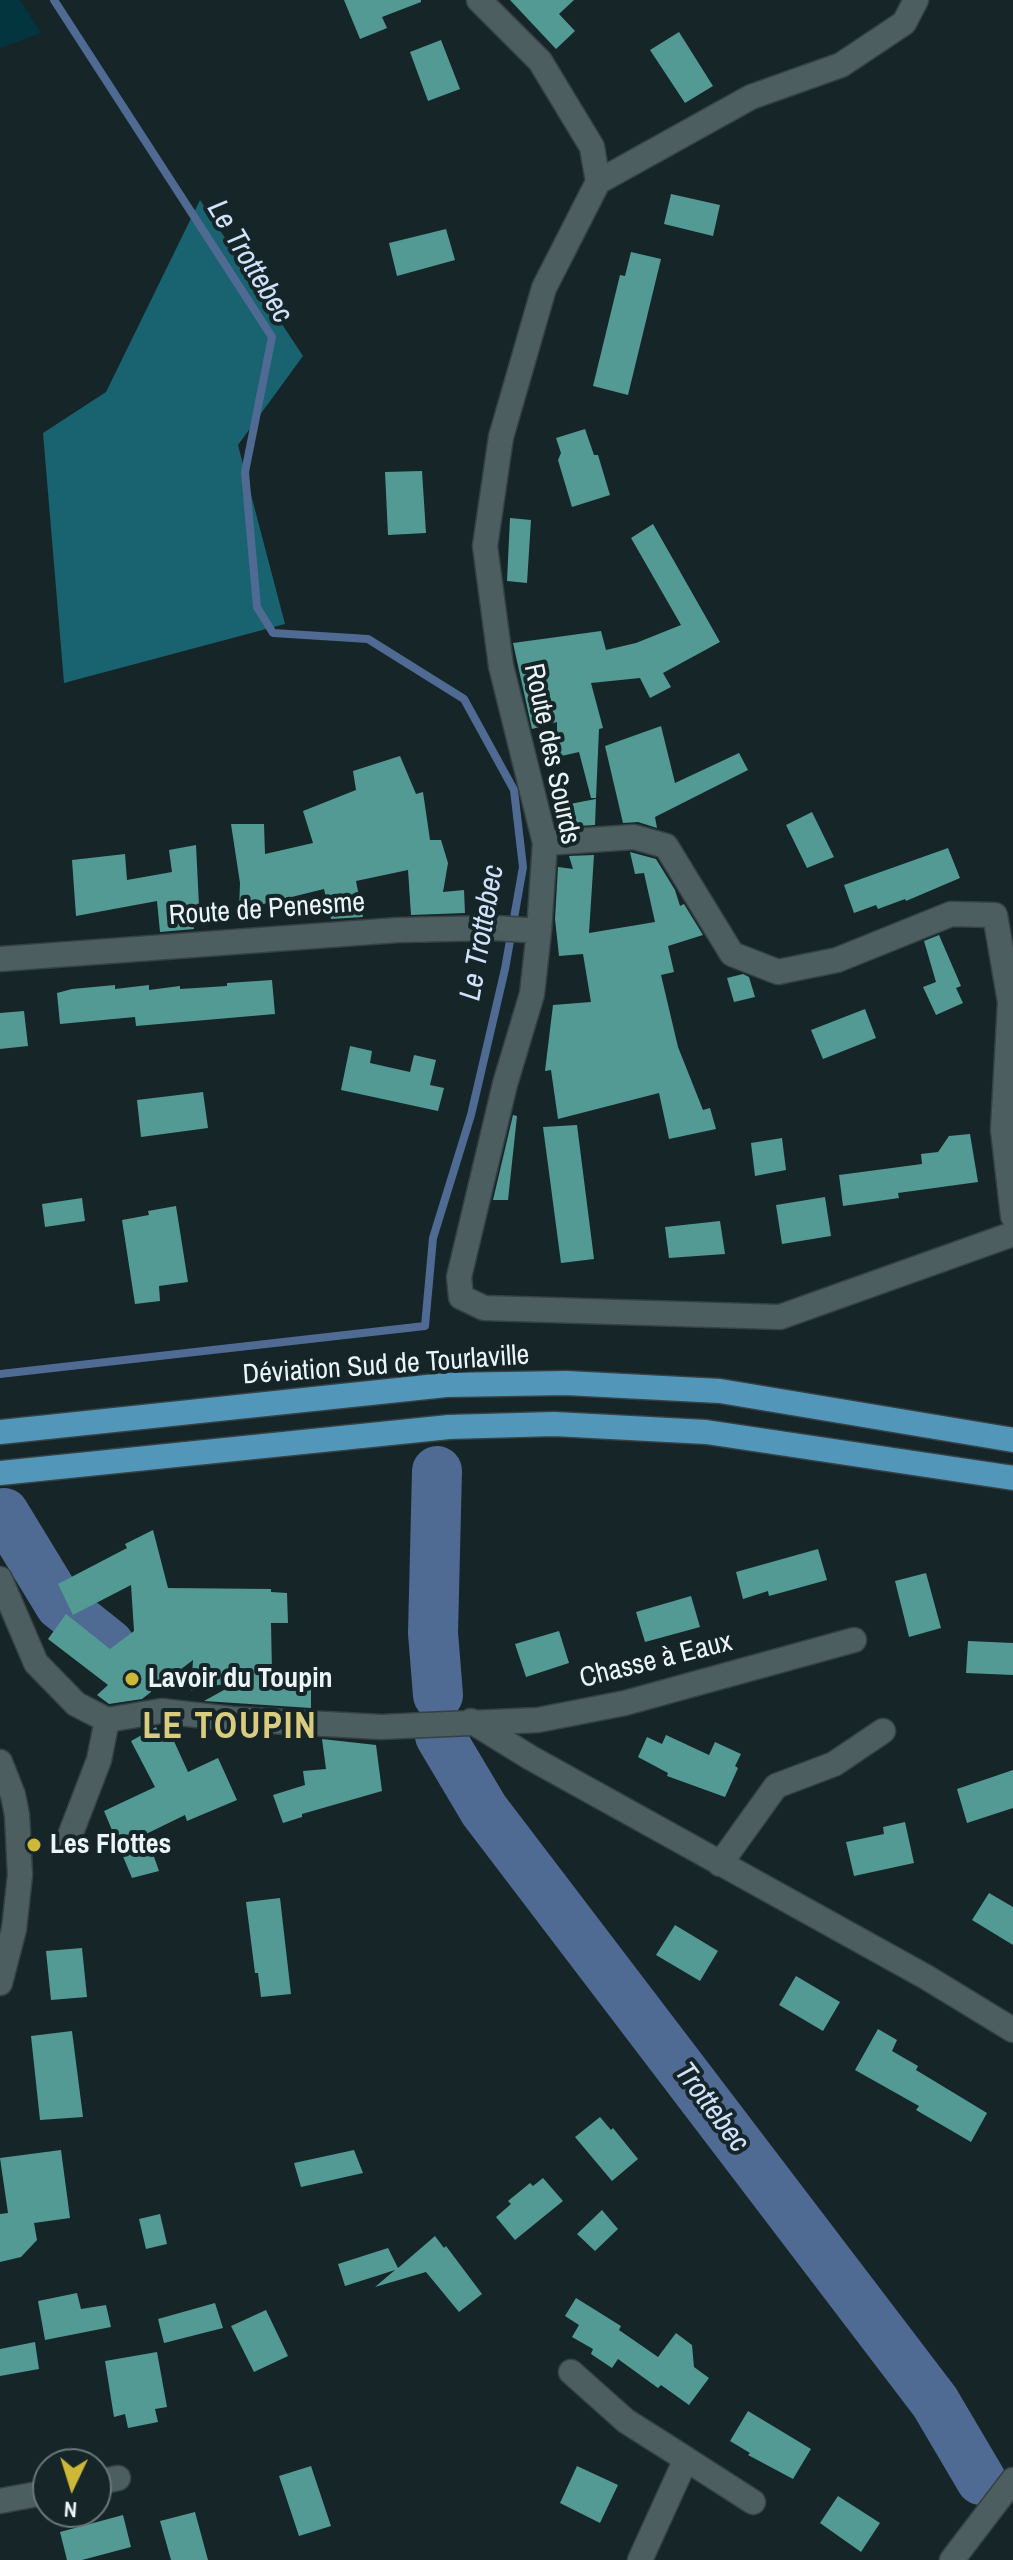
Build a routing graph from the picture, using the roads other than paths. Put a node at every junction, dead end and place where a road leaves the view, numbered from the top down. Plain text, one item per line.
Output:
1 (479, 0) edge
2 (916, 0) edge
3 (598, 182) junction
4 (545, 843) junction
5 (539, 931) junction
6 (0, 959) edge
7 (1013, 1216) edge
8 (1013, 1234) edge
9 (1013, 1425) edge
10 (0, 1432) edge
11 (978, 1433) junction
12 (1013, 1440) edge
13 (0, 1473) edge
14 (1013, 1478) edge
15 (0, 1579) edge
16 (854, 1640) dead end
17 (107, 1720) junction
18 (452, 1722) junction
19 (883, 1731) dead end
20 (0, 1762) edge
21 (69, 1838) dead end
22 (720, 1864) junction
23 (0, 1983) edge
24 (1013, 2030) edge
25 (571, 2372) dead end
26 (686, 2459) junction
27 (1013, 2480) edge
28 (32, 2495) edge
29 (0, 2501) edge
30 (753, 2502) dead end
31 (640, 2560) edge
32 (952, 2560) edge

1 - 3 street
2 - 3 street
3 - 4 street, Route des Sourds
4 - 5 street, Route des Sourds
4 - 7 street
5 - 6 street, Route de Penesme
5 - 8 street, Route des Sourds
9 - 11 highway
10 - 11 highway, Déviation Sud de Tourlaville
11 - 12 highway, Déviation Sud de Tourlaville
13 - 14 highway
15 - 17 street
16 - 18 street, Chasse à Eaux
17 - 18 street
17 - 21 street
18 - 22 street
19 - 22 street
20 - 23 street
22 - 24 street
25 - 26 street
26 - 30 street
26 - 31 street
27 - 32 street
28 - 29 street

